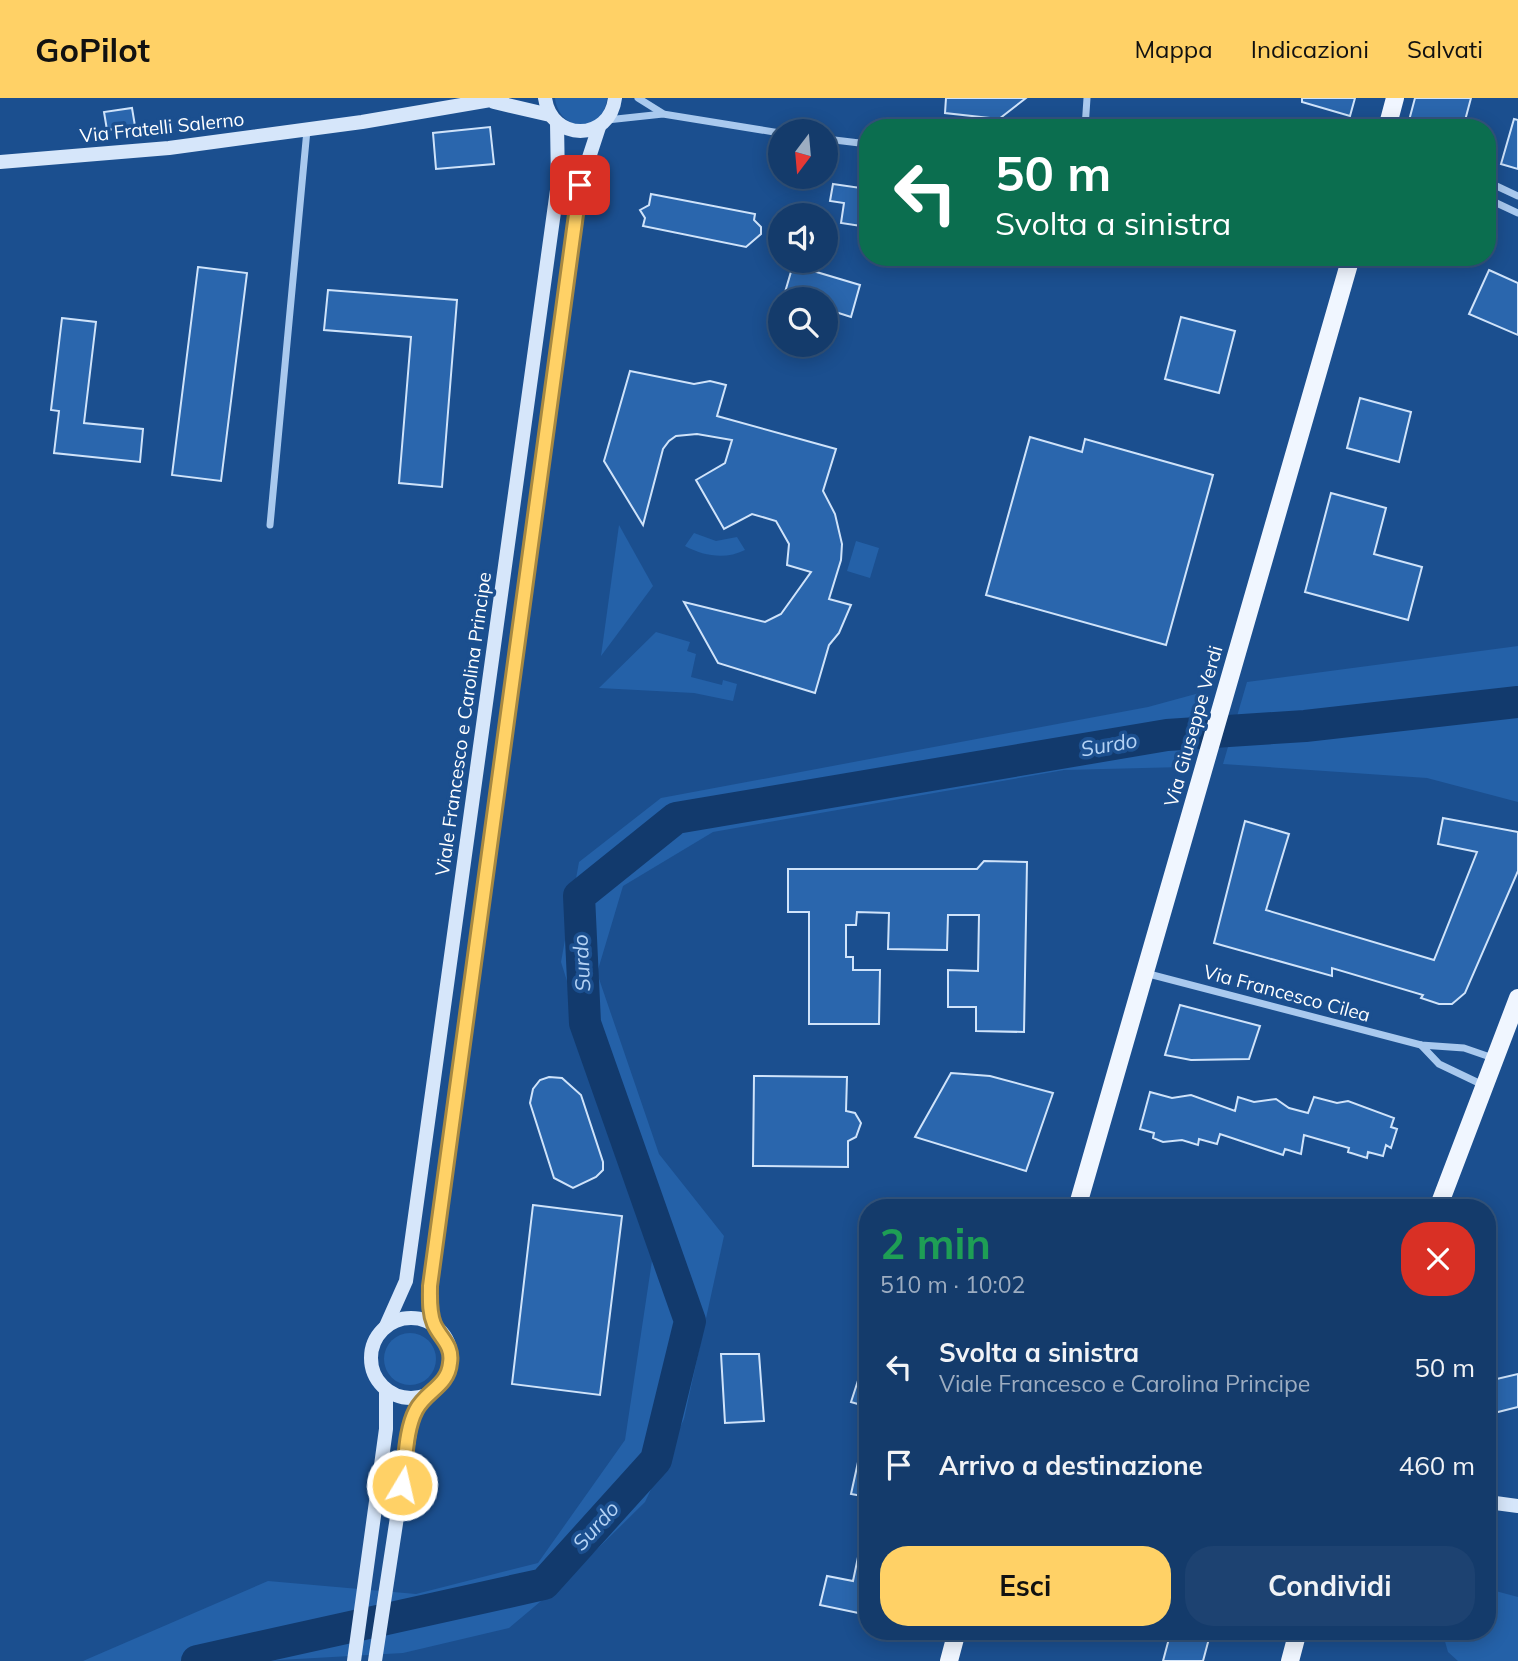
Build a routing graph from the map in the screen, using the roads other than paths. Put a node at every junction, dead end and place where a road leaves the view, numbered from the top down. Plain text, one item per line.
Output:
1 (545, 98) edge
2 (615, 98) edge
3 (638, 98) edge
4 (1087, 98) edge
5 (1395, 98) edge
6 (498, 100) edge
7 (663, 114) junction
8 (553, 119) junction
9 (1086, 119) edge
10 (1389, 119) edge
11 (603, 124) junction
12 (307, 130) junction
13 (768, 131) edge
14 (838, 140) edge
15 (859, 143) edge
16 (0, 162) edge
17 (1496, 186) edge
18 (1518, 196) edge
19 (1496, 203) edge
20 (1518, 213) edge
21 (1348, 266) edge
22 (270, 525) dead end
23 (1144, 972) junction
24 (1518, 998) edge
25 (1421, 1045) junction
26 (1493, 1058) junction
27 (1482, 1085) junction
28 (1080, 1199) edge
29 (1441, 1199) edge
30 (386, 1326) junction
31 (435, 1327) junction
32 (386, 1390) junction
33 (426, 1395) junction
34 (1496, 1503) edge
35 (1518, 1506) edge
36 (955, 1640) edge
37 (1296, 1640) edge
38 (354, 1661) edge
39 (375, 1661) edge
40 (949, 1661) edge
41 (1290, 1661) edge

1 - 8 street, Viale Francesco e Carolina Principe
2 - 11 street
3 - 7 street
4 - 9 street
5 - 10 main road
6 - 8 street, Via Fratelli Salerno
6 - 12 street, Via Fratelli Salerno
7 - 11 street
7 - 13 street
8 - 11 street
8 - 30 street, Viale Francesco e Carolina Principe
11 - 31 street
12 - 16 street, Via Fratelli Salerno
12 - 22 street
14 - 15 street
17 - 18 street
19 - 20 street
21 - 23 main road, Via Giuseppe Verdi
23 - 25 street, Via Francesco Cilea
23 - 28 main road, Via Giuseppe Verdi
24 - 26 main road
25 - 26 street, Via Francesco Cilea
25 - 27 street, Via Francesco Cilea
26 - 27 main road
27 - 29 main road
30 - 31 street
30 - 32 street, Viale Francesco e Carolina Principe
31 - 33 street
32 - 33 street
32 - 38 street, Viale Francesco e Carolina Principe
33 - 39 street
34 - 35 street
36 - 40 main road
37 - 41 main road

